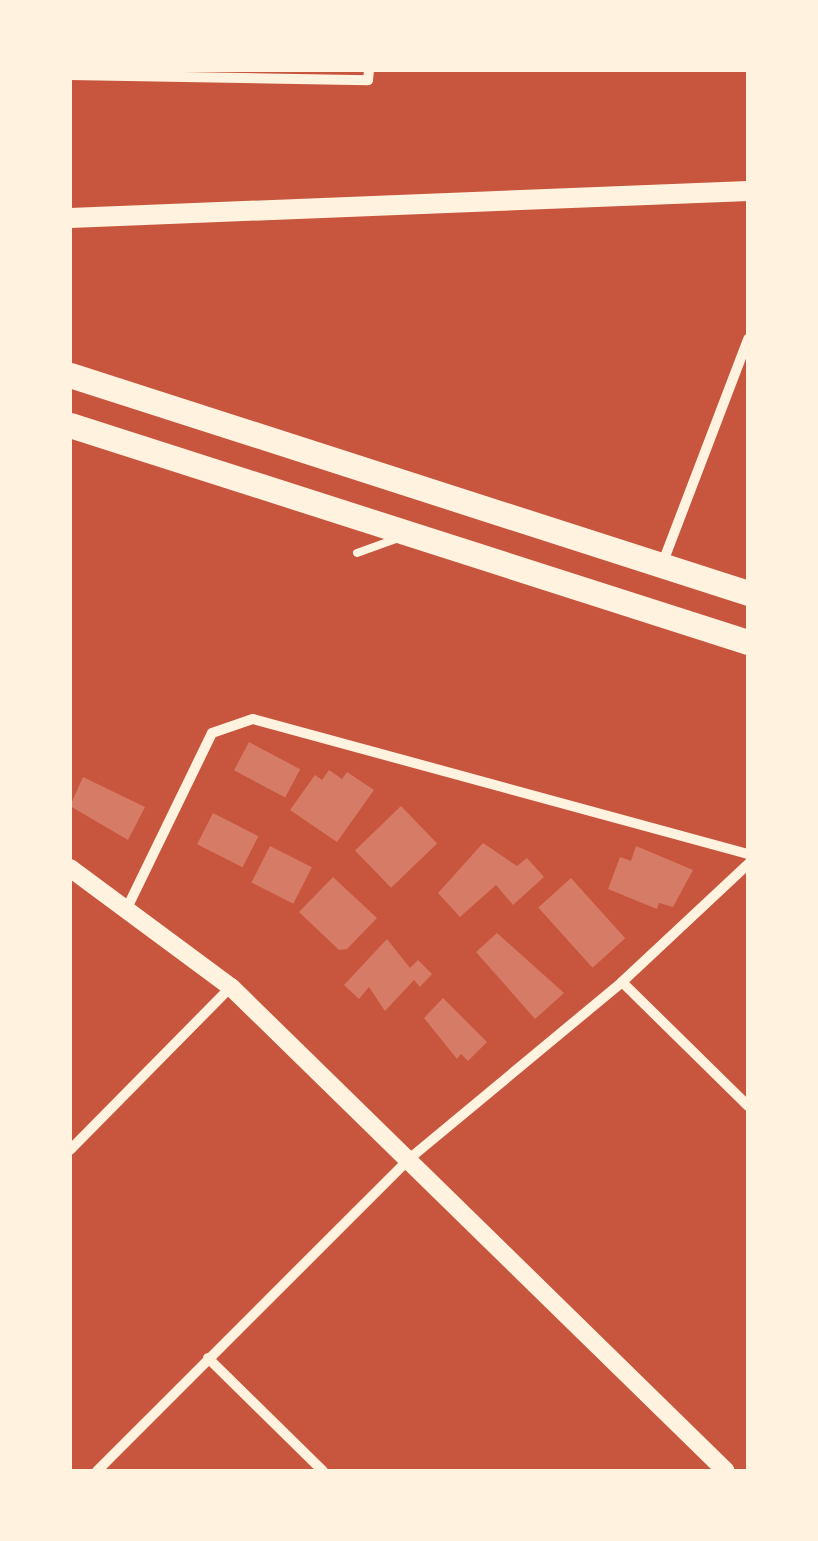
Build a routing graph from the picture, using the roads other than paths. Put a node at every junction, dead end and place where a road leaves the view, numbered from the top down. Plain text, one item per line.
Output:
1 (369, 70) edge
2 (70, 75) edge
3 (748, 192) edge
4 (70, 218) edge
5 (748, 339) edge
6 (70, 375) edge
7 (70, 425) edge
8 (412, 534) junction
9 (357, 553) dead end
10 (662, 564) junction
11 (748, 592) edge
12 (748, 642) edge
13 (748, 854) edge
14 (748, 864) edge
15 (70, 868) edge
16 (128, 906) junction
17 (622, 982) junction
18 (231, 987) junction
19 (748, 1106) edge
20 (70, 1150) edge
21 (409, 1159) junction
22 (208, 1358) junction
23 (97, 1471) edge
24 (323, 1471) edge
25 (726, 1471) edge

1 - 2 street
3 - 4 main road
5 - 10 street
6 - 10 highway
7 - 8 highway
8 - 9 lane
8 - 12 highway
10 - 11 highway
13 - 16 street
14 - 17 street
15 - 16 street
16 - 18 street
17 - 19 street
17 - 21 street
18 - 20 street
18 - 21 street
21 - 22 street
21 - 25 street
22 - 23 street
22 - 24 street

